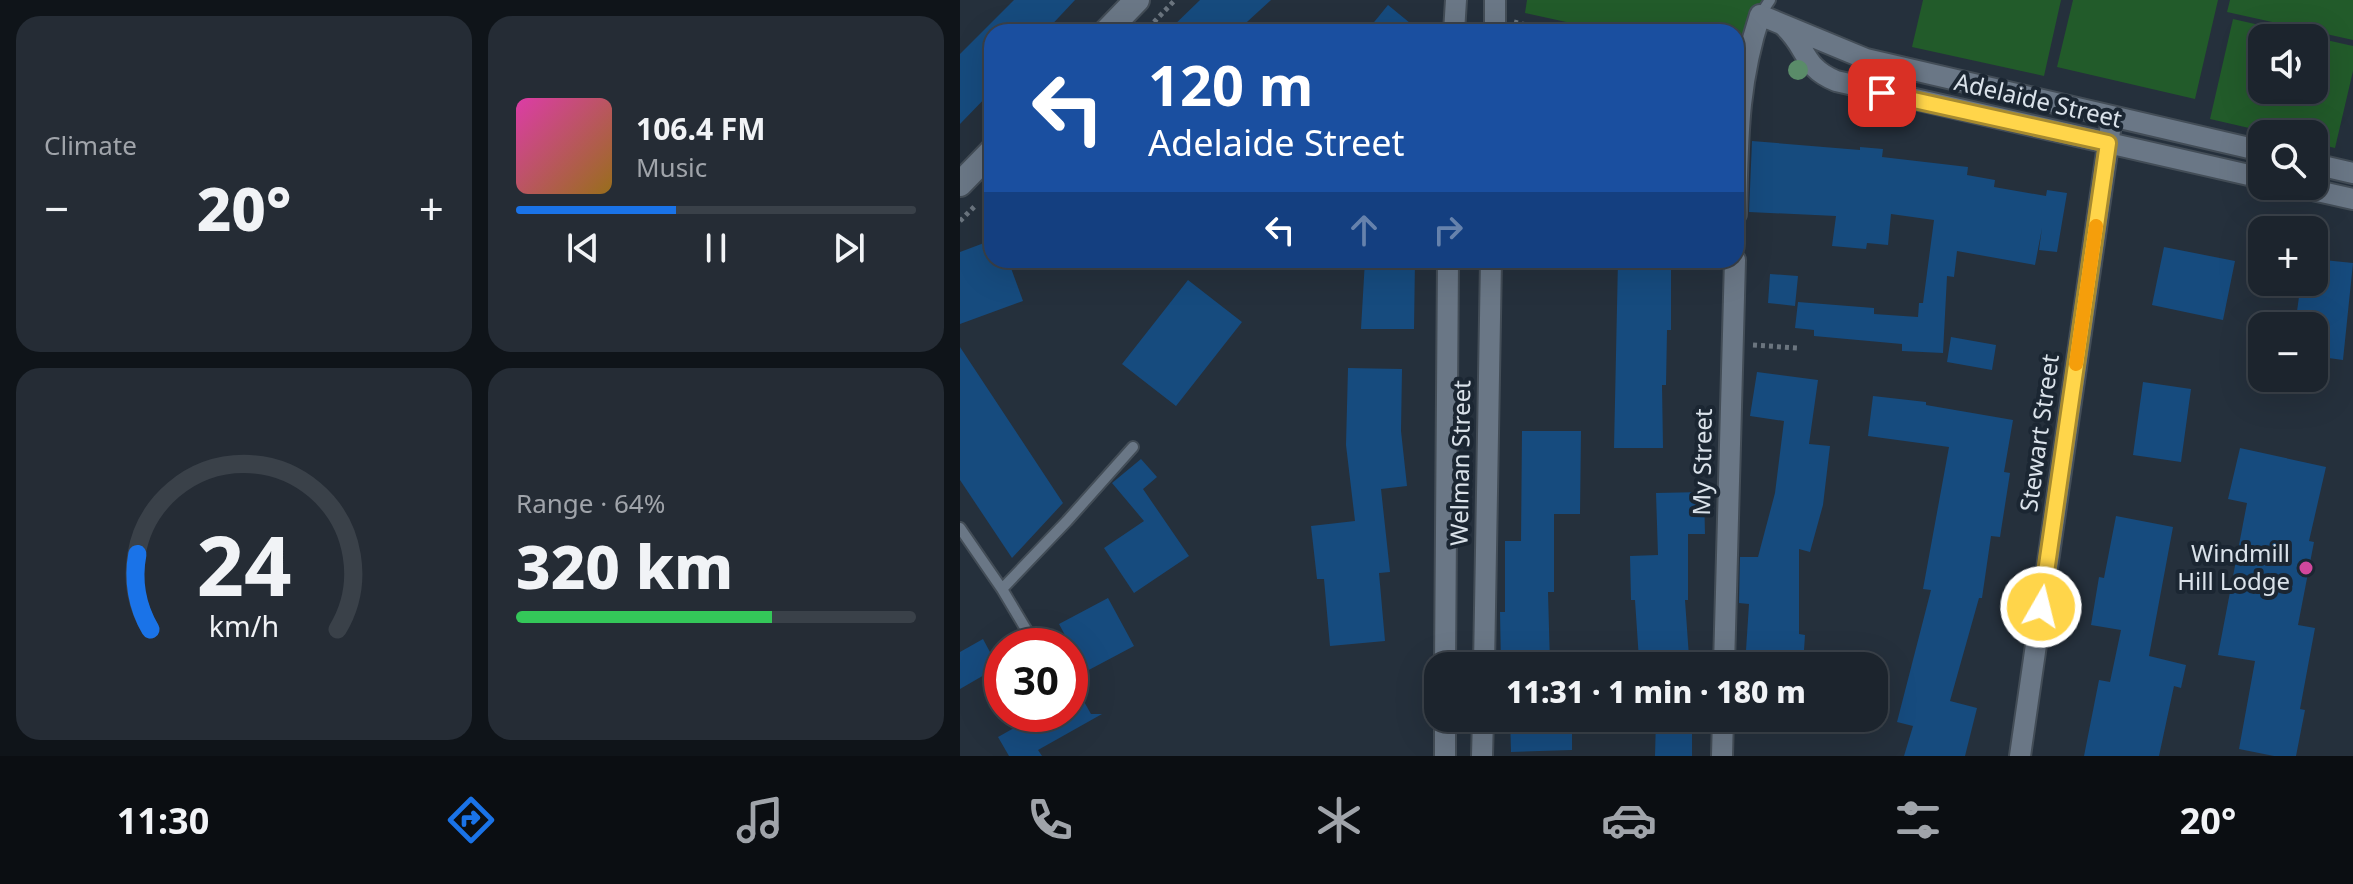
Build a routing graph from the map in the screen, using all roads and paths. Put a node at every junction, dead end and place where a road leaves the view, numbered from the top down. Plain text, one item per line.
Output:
1 (1137, 0) edge
2 (1175, 0) edge
3 (1456, 0) edge
4 (1495, 0) edge
5 (1765, 7) edge
6 (1781, 23) junction
7 (1114, 24) edge
8 (1152, 24) edge
9 (1454, 24) edge
10 (1501, 24) edge
11 (1866, 59) junction
12 (1910, 68) junction
13 (1744, 71) edge
14 (1984, 86) junction
15 (1861, 88) junction
16 (1903, 98) junction
17 (1978, 115) junction
18 (2112, 117) junction
19 (2108, 143) junction
20 (2248, 148) edge
21 (984, 159) edge
22 (2328, 167) edge
23 (2353, 173) edge
24 (2248, 175) edge
25 (960, 184) edge
26 (2328, 193) edge
27 (2353, 199) edge
28 (1448, 268) edge
29 (1491, 268) edge
30 (1735, 268) edge
31 (1732, 344) junction
32 (1797, 348) dead end
33 (1133, 447) dead end
34 (960, 528) edge
35 (1002, 589) junction
36 (1025, 628) edge
37 (1445, 652) edge
38 (1484, 652) edge
39 (1724, 652) edge
40 (1445, 732) edge
41 (1483, 732) edge
42 (1723, 732) edge
43 (1445, 756) edge
44 (1482, 756) edge
45 (1722, 756) edge
46 (2020, 756) edge

1 - 7 street
2 - 8 path
3 - 9 street
4 - 10 street
5 - 6 street, Adelaide Street
5 - 13 street
6 - 11 street, Adelaide Street
6 - 15 street, Adelaide Street
11 - 12 street, Adelaide Street
11 - 15 street
12 - 14 street, Adelaide Street
12 - 16 street
14 - 17 street
14 - 18 street, Adelaide Street
15 - 16 street, Adelaide Street
16 - 17 street, Adelaide Street
17 - 19 street, Adelaide Street
18 - 19 street, Stewart Street
18 - 20 street, Adelaide Street
19 - 24 street, Adelaide Street
19 - 46 street, Stewart Street
21 - 25 street
22 - 23 street
26 - 27 street
28 - 37 street, Welman Street
29 - 38 street, Welman Street
30 - 31 street, My Street
31 - 32 path
31 - 39 street, My Street
33 - 35 lane
34 - 35 lane
35 - 36 lane
40 - 43 street
41 - 44 street
42 - 45 street

